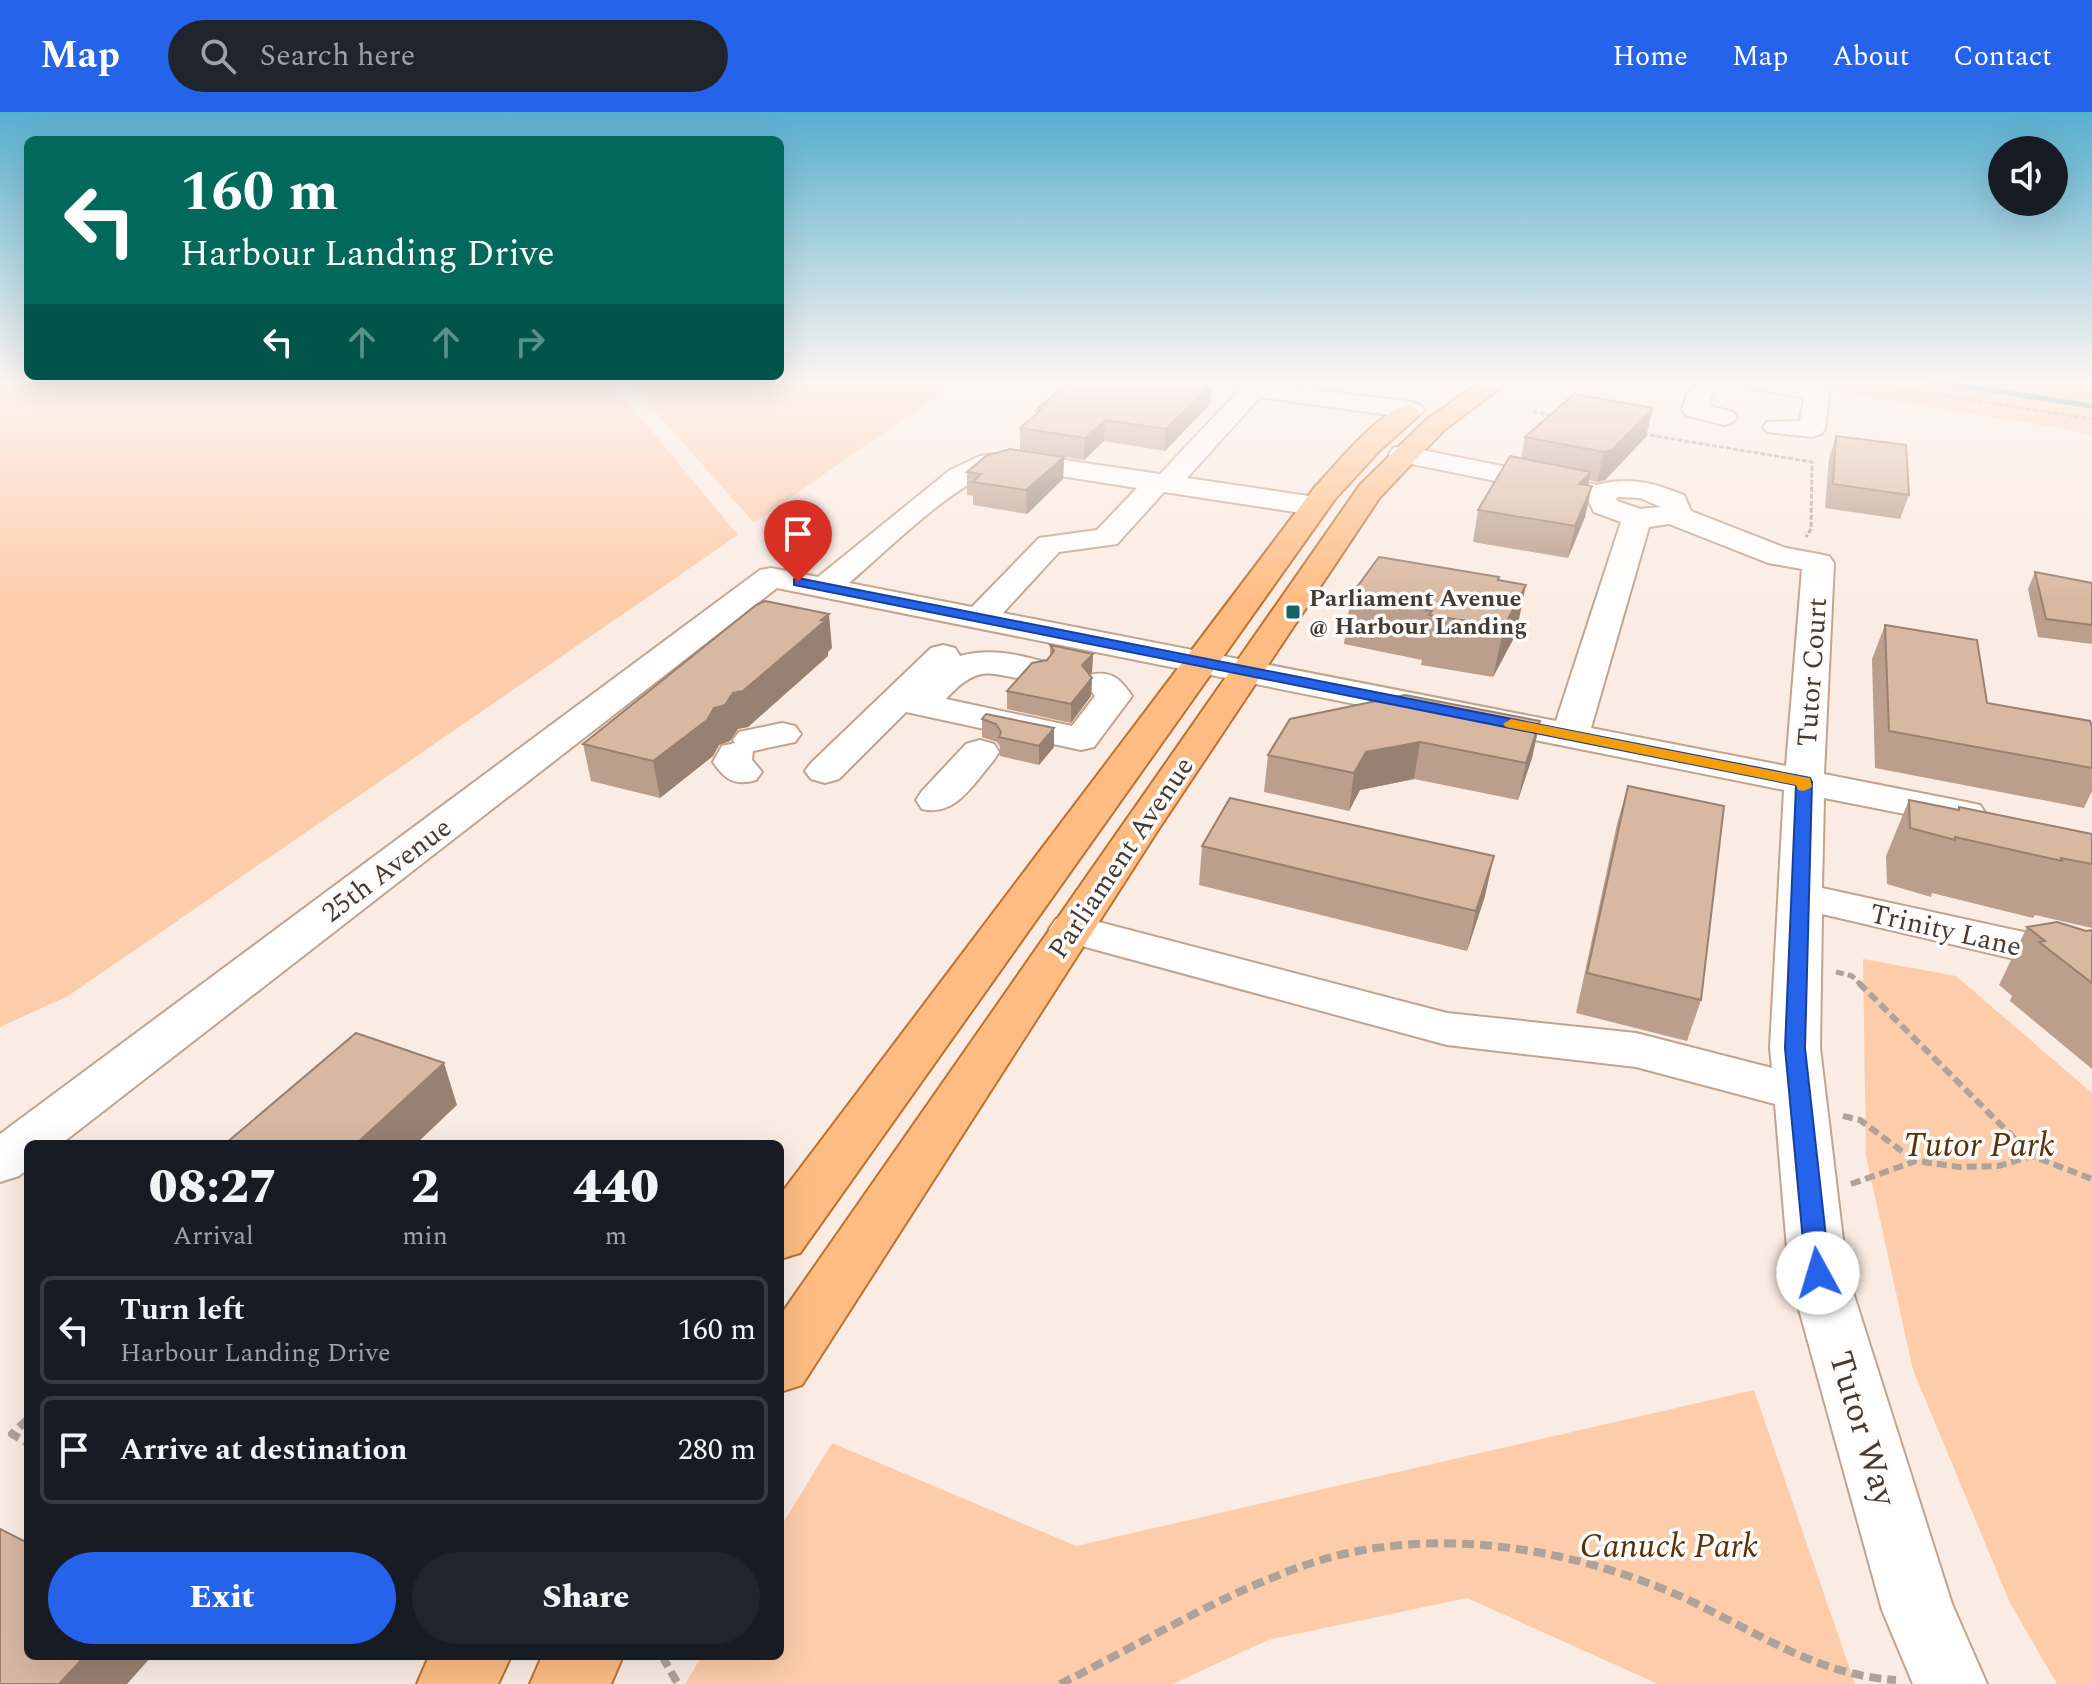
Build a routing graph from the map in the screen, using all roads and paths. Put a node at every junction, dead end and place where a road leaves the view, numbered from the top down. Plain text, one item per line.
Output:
1 (1189, 454) edge
2 (1362, 454) edge
3 (1402, 454) edge
4 (1404, 454) edge
5 (1759, 454) edge
6 (1162, 482) junction
7 (1600, 494) junction
8 (1315, 506) junction
9 (1671, 514) junction
10 (1637, 517) junction
11 (1807, 551) junction
12 (825, 587) junction
13 (980, 618) junction
14 (943, 655) dead end
15 (1200, 662) junction
16 (1033, 669) edge
17 (1245, 671) junction
18 (1103, 683) dead end
19 (909, 702) junction
20 (1570, 735) junction
21 (1008, 745) junction
22 (825, 771) dead end
23 (1804, 782) junction
24 (936, 800) dead end
25 (2001, 821) edge
26 (1800, 896) junction
27 (1072, 929) junction
28 (2092, 962) edge
29 (1798, 963) junction
30 (1800, 1100) junction
31 (29, 1140) edge
32 (24, 1144) edge
33 (2032, 1156) junction
34 (1916, 1161) junction
35 (0, 1162) edge
36 (2092, 1179) edge
37 (1810, 1193) junction
38 (784, 1232) edge
39 (784, 1360) edge
40 (24, 1423) edge
41 (24, 1441) edge
42 (471, 1660) edge
43 (583, 1660) edge
44 (664, 1660) edge
45 (1860, 1677) dead end
46 (454, 1684) edge
47 (567, 1684) edge
48 (678, 1684) edge
49 (1060, 1684) edge
50 (1950, 1684) edge

1 - 6 street
2 - 8 main road, Parliament Avenue
3 - 17 main road, Parliament Avenue
4 - 7 street
5 - 11 path
6 - 8 street
6 - 12 street
6 - 13 street
7 - 9 street
7 - 10 street
8 - 15 main road, Parliament Avenue
9 - 10 street
9 - 11 street
10 - 20 street
11 - 23 street, Tutor Court
12 - 13 street
12 - 31 street, 25th Avenue
13 - 15 street
14 - 19 street
15 - 17 street
15 - 38 main road, Parliament Avenue
16 - 19 street
17 - 20 street
17 - 27 main road, Parliament Avenue
18 - 21 street
19 - 21 street
19 - 22 street
20 - 23 street
21 - 24 street
23 - 25 street
23 - 26 street, Tutor Way
26 - 28 street, Trinity Lane
26 - 29 street, Tutor Way
27 - 30 street
27 - 39 main road, Parliament Avenue
29 - 30 street, Tutor Way
29 - 33 path
30 - 34 path
30 - 37 street, Tutor Way
32 - 35 street, 25th Avenue
33 - 34 path
33 - 36 path
34 - 37 path
37 - 50 street, Tutor Way
40 - 41 path
42 - 46 main road
43 - 47 main road
44 - 48 path
45 - 49 path

